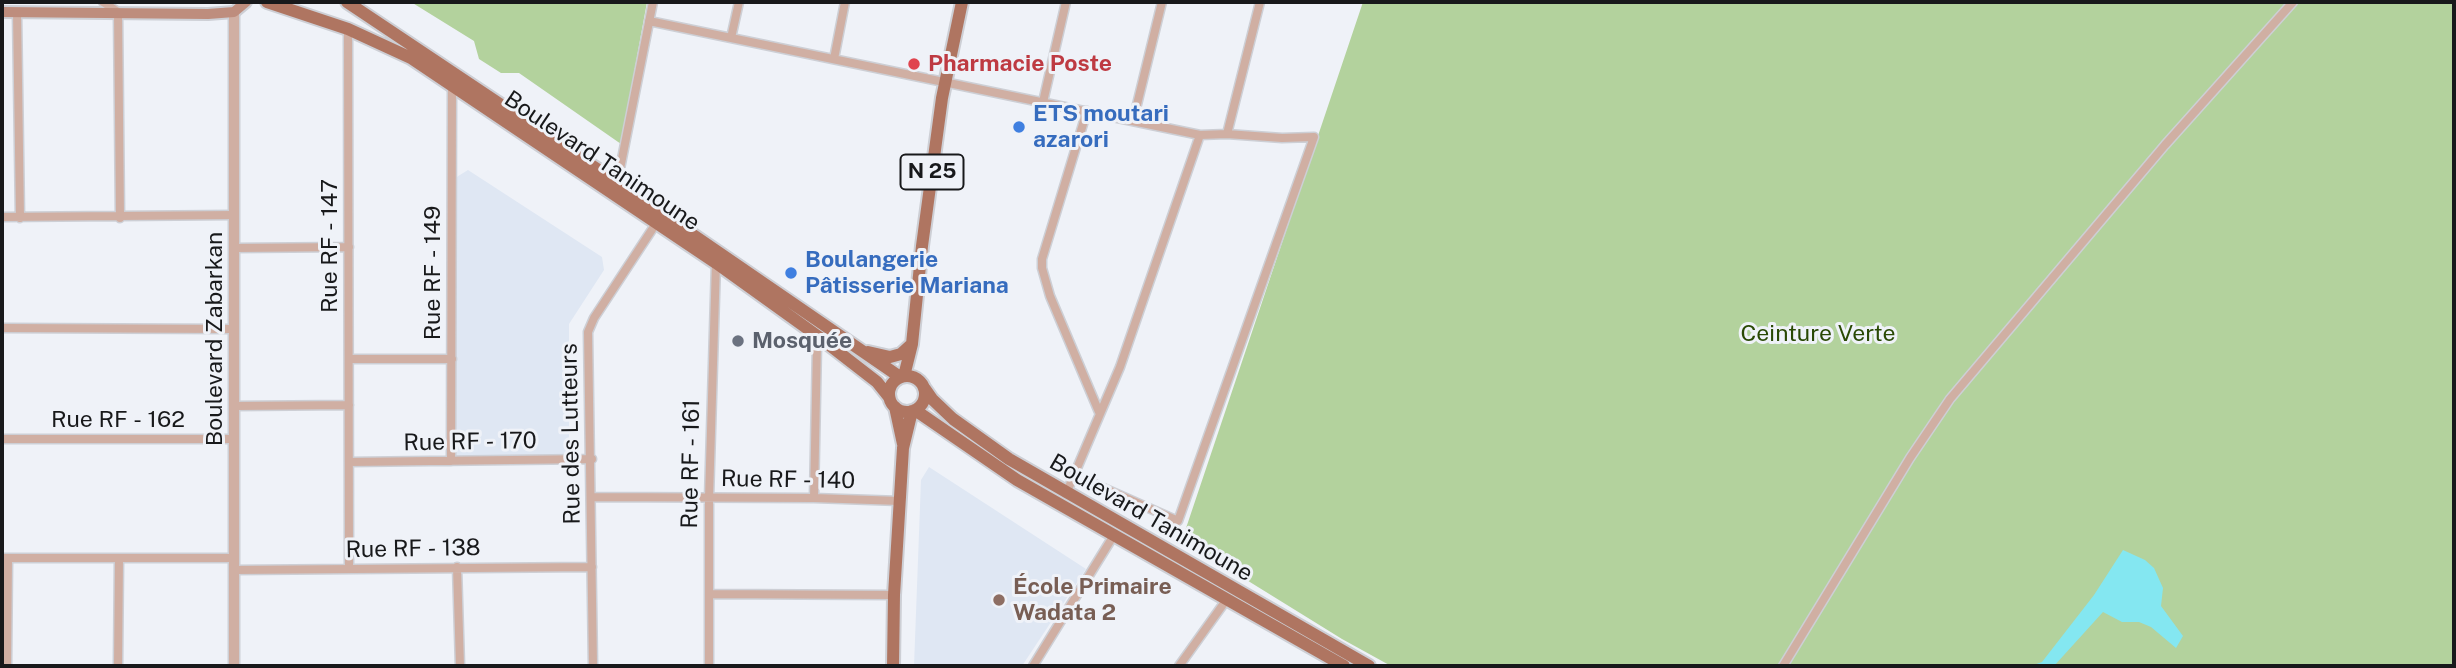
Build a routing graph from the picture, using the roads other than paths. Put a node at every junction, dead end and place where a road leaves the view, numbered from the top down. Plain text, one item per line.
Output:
1 (103, 2) edge
2 (246, 2) edge
3 (267, 2) edge
4 (347, 2) edge
5 (653, 2) edge
6 (739, 2) edge
7 (845, 2) edge
8 (962, 2) edge
9 (1066, 2) edge
10 (1162, 2) edge
11 (1260, 2) edge
12 (2293, 2) edge
13 (2, 12) edge
14 (18, 12) junction
15 (118, 12) junction
16 (234, 12) junction
17 (649, 21) junction
18 (348, 29) junction
19 (732, 38) junction
20 (834, 59) junction
21 (945, 82) junction
22 (452, 85) junction
23 (1043, 102) junction
24 (1087, 111) junction
25 (1133, 121) junction
26 (1227, 134) junction
27 (1200, 135) junction
28 (617, 184) junction
29 (234, 215) junction
30 (2, 217) edge
31 (20, 218) junction
32 (120, 218) junction
33 (657, 222) junction
34 (349, 247) junction
35 (234, 248) junction
36 (716, 263) junction
37 (2, 328) edge
38 (234, 329) junction
39 (819, 337) junction
40 (912, 344) junction
41 (856, 348) junction
42 (349, 359) junction
43 (452, 359) junction
44 (902, 377) junction
45 (923, 386) junction
46 (892, 402) junction
47 (349, 405) junction
48 (234, 406) junction
49 (914, 411) junction
50 (1099, 412) junction
51 (2, 439) edge
52 (234, 439) junction
53 (903, 448) junction
54 (592, 459) junction
55 (451, 461) junction
56 (349, 462) junction
57 (1074, 475) junction
58 (1066, 494) junction
59 (592, 497) junction
60 (709, 498) junction
61 (814, 498) junction
62 (900, 501) junction
63 (1114, 535) junction
64 (5, 558) edge
65 (119, 558) junction
66 (234, 558) junction
67 (592, 567) junction
68 (457, 568) junction
69 (349, 569) junction
70 (234, 570) junction
71 (709, 594) junction
72 (894, 595) junction
73 (1227, 598) junction
74 (1304, 636) junction
75 (1325, 662) edge
76 (7, 666) edge
77 (118, 666) edge
78 (234, 666) edge
79 (460, 666) edge
80 (593, 666) edge
81 (709, 666) edge
82 (893, 666) edge
83 (1033, 666) edge
84 (1179, 666) edge
85 (1343, 666) edge
86 (1369, 666) edge
87 (1783, 666) edge

1 - 15 street
2 - 16 main road
3 - 18 main road, Boulevard Tanimoune
4 - 28 main road, Boulevard Tanimoune
5 - 17 street
6 - 19 street
7 - 20 street
8 - 21 main road, N 25
9 - 23 street
10 - 25 street
11 - 26 street
12 - 87 street
13 - 14 main road
14 - 15 main road
14 - 31 street
15 - 16 main road
15 - 32 street
16 - 29 street, Boulevard Zabarkan
17 - 19 street
17 - 28 street
18 - 22 main road, Boulevard Tanimoune
18 - 34 street, Rue RF - 147
19 - 20 street
20 - 21 street
21 - 23 street
21 - 40 main road, N 25
22 - 33 main road, Boulevard Tanimoune
22 - 43 street, Rue RF - 149
23 - 24 street
24 - 25 street
24 - 50 street
25 - 27 street
26 - 27 street
26 - 57 street
27 - 50 street
28 - 41 main road, Boulevard Tanimoune
29 - 32 street
29 - 35 street, Boulevard Zabarkan
30 - 31 street
31 - 32 street
33 - 36 main road, Boulevard Tanimoune
33 - 54 street, Rue des Lutteurs
34 - 35 street
34 - 42 street, Rue RF - 147
35 - 38 street, Boulevard Zabarkan
36 - 39 main road, Boulevard Tanimoune
36 - 60 street, Rue RF - 161
37 - 38 street
38 - 48 street, Boulevard Zabarkan
39 - 46 main road, Boulevard Tanimoune
39 - 61 street
40 - 41 main road
40 - 44 main road
40 - 45 main road
41 - 44 main road, Boulevard Tanimoune
42 - 43 street
42 - 47 street, Rue RF - 147
43 - 55 street, Rue RF - 149
44 - 45 main road
44 - 46 main road
45 - 49 main road
45 - 58 main road, Boulevard Tanimoune
46 - 49 main road
46 - 53 main road
47 - 48 street
47 - 56 street, Rue RF - 147
48 - 52 street, Boulevard Zabarkan
49 - 53 main road
49 - 63 main road, Boulevard Tanimoune
50 - 57 street
51 - 52 street, Rue RF - 162
52 - 66 street, Boulevard Zabarkan
53 - 62 main road
54 - 55 street, Rue RF - 170
54 - 59 street, Rue des Lutteurs
55 - 56 street, Rue RF - 170
56 - 69 street, Rue RF - 147
57 - 58 street
58 - 74 main road, Boulevard Tanimoune
59 - 60 street, Rue RF - 140
59 - 67 street, Rue des Lutteurs
60 - 61 street, Rue RF - 140
60 - 71 street, Rue RF - 161
61 - 62 street, Rue RF - 140
62 - 72 main road
63 - 73 main road, Boulevard Tanimoune
63 - 83 street
64 - 65 street
64 - 76 street
65 - 66 street
65 - 77 street
66 - 70 street, Boulevard Zabarkan
67 - 68 street, Rue RF - 138
67 - 80 street, Rue des Lutteurs
68 - 69 street, Rue RF - 138
68 - 79 street
69 - 70 street, Rue RF - 138
70 - 78 street, Boulevard Zabarkan
71 - 72 street
71 - 81 street, Rue RF - 161
72 - 82 main road
73 - 74 main road, Boulevard Tanimoune
73 - 84 street
74 - 75 main road, Boulevard Tanimoune
74 - 86 main road, Boulevard Tanimoune
75 - 85 main road, Boulevard Tanimoune

